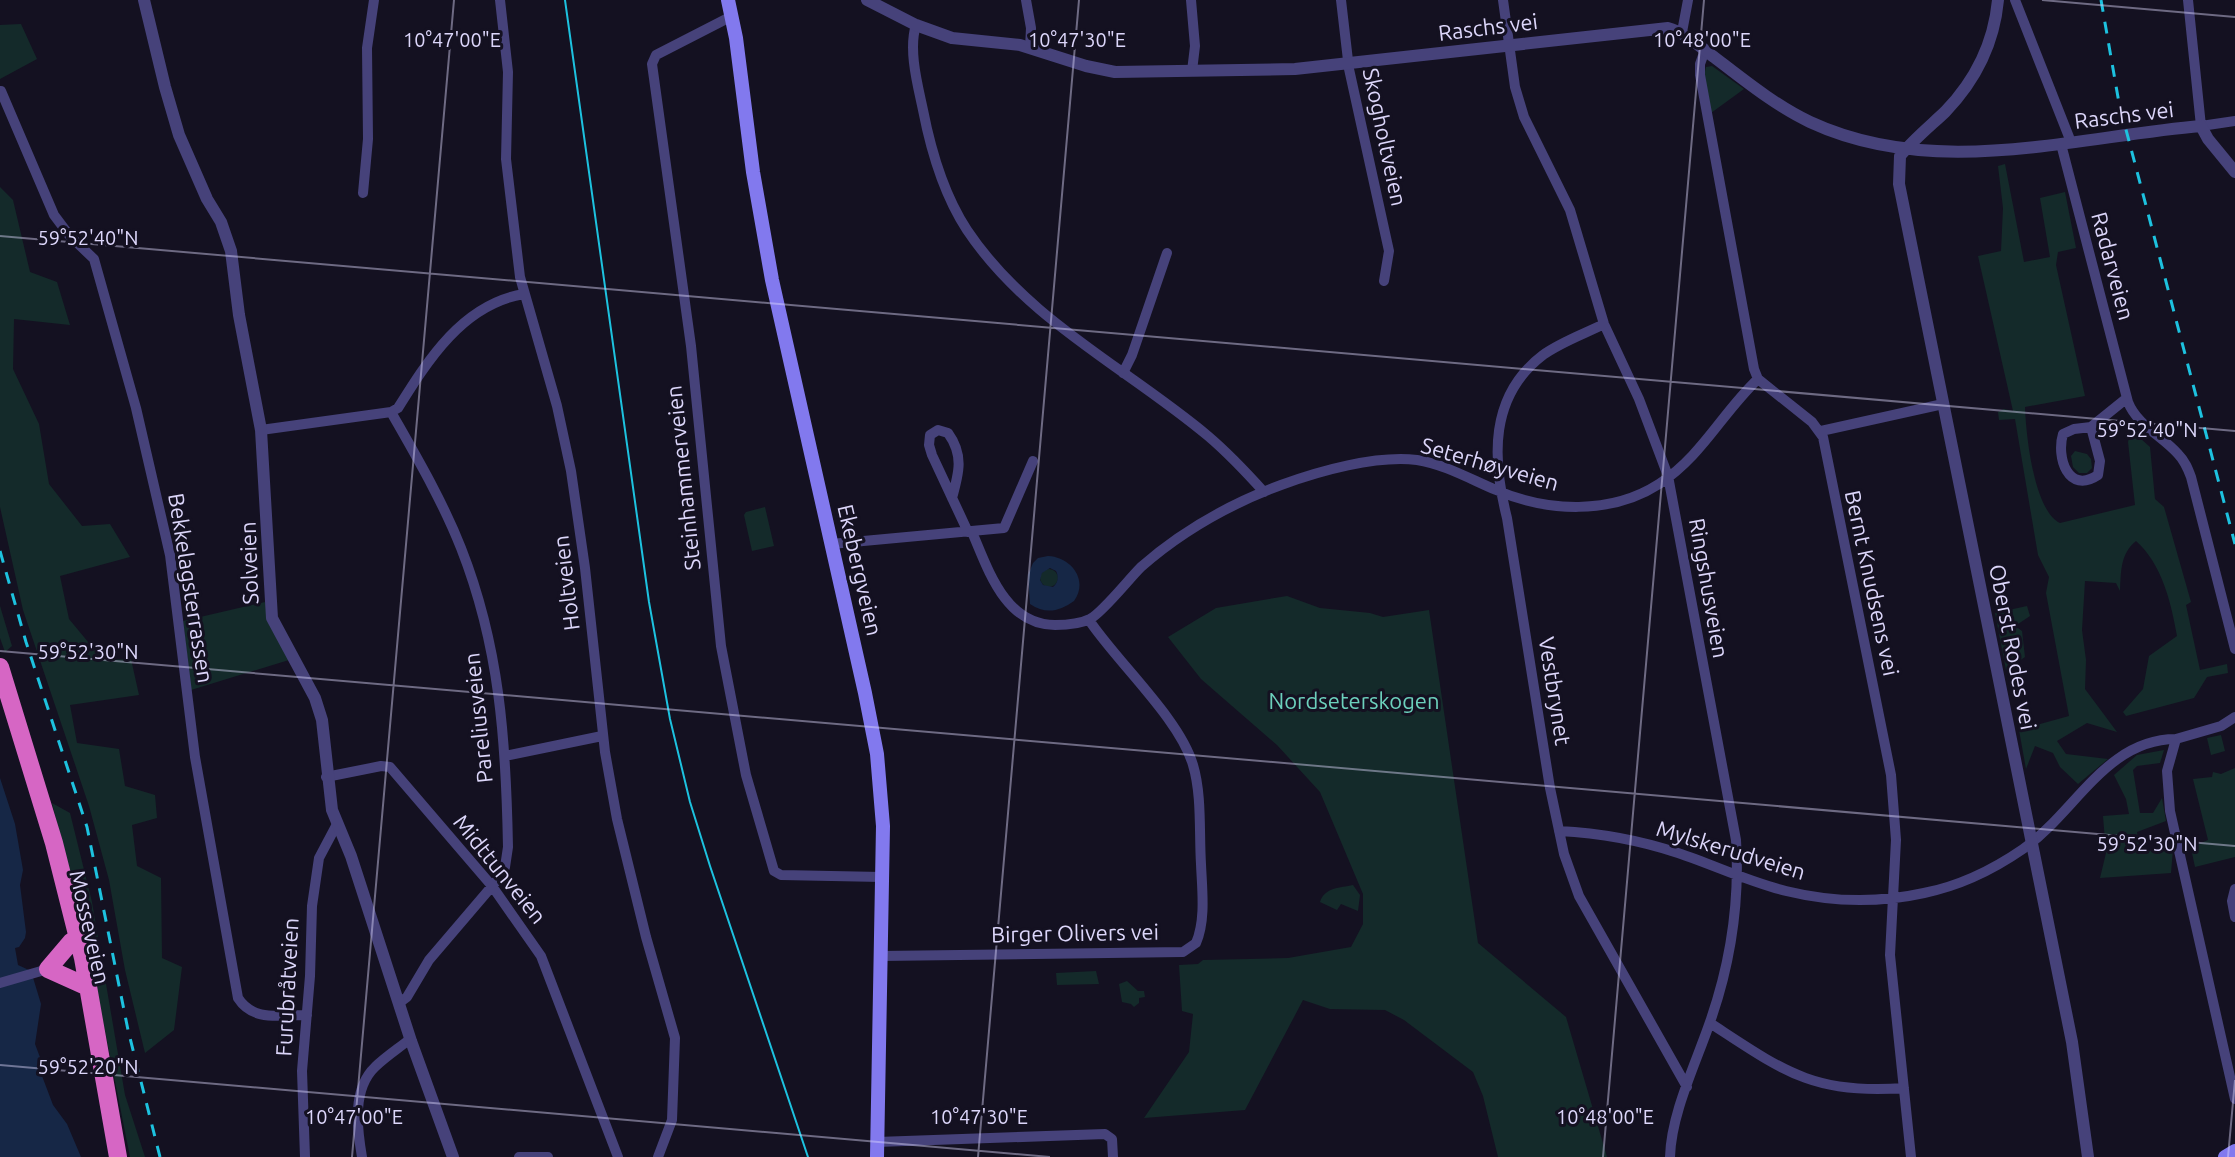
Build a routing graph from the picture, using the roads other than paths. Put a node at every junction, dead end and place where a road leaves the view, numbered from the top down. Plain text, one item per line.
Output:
1 (144, 0) edge
2 (374, 0) edge
3 (500, 0) edge
4 (867, 0) edge
5 (1026, 0) edge
6 (1191, 0) edge
7 (1341, 0) edge
8 (1503, 0) edge
9 (1688, 0) edge
10 (1998, 0) edge
11 (2015, 0) edge
12 (2188, 0) edge
13 (732, 7) edge
14 (916, 25) junction
15 (1682, 32) junction
16 (1508, 45) junction
17 (1030, 48) junction
18 (1705, 50) junction
19 (1348, 64) junction
20 (1192, 71) junction
21 (1, 91) edge
22 (2235, 121) edge
23 (2201, 126) junction
24 (2066, 143) junction
25 (1907, 148) junction
26 (2235, 172) edge
27 (363, 193) dead end
28 (1167, 253) dead end
29 (1384, 281) dead end
30 (524, 294) junction
31 (1604, 324) junction
32 (1123, 373) junction
33 (1758, 379) junction
34 (2127, 398) junction
35 (1943, 404) junction
36 (391, 412) junction
37 (2091, 427) junction
38 (261, 430) junction
39 (1821, 431) junction
40 (1033, 461) dead end
41 (1668, 476) junction
42 (1264, 492) junction
43 (1500, 492) junction
44 (952, 498) junction
45 (970, 532) junction
46 (831, 544) junction
47 (1089, 620) junction
48 (2235, 649) edge
49 (0, 667) edge
50 (2234, 719) edge
51 (602, 736) junction
52 (2176, 739) junction
53 (505, 756) junction
54 (326, 777) junction
55 (337, 824) junction
56 (1559, 831) junction
57 (2032, 841) junction
58 (1738, 876) junction
59 (882, 877) junction
60 (492, 886) junction
61 (2235, 889) edge
62 (1892, 900) junction
63 (2235, 917) edge
64 (74, 940) junction
65 (881, 956) junction
66 (44, 970) junction
67 (0, 983) edge
68 (84, 985) junction
69 (399, 1003) junction
70 (307, 1015) junction
71 (1710, 1023) junction
72 (410, 1039) junction
73 (1687, 1087) junction
74 (1904, 1088) junction
75 (2235, 1099) edge
76 (877, 1150) edge
77 (2235, 1151) edge
78 (118, 1157) edge
79 (305, 1157) edge
80 (362, 1157) edge
81 (453, 1157) edge
82 (519, 1157) edge
83 (548, 1157) edge
84 (618, 1157) edge
85 (658, 1157) edge
86 (1113, 1157) edge
87 (1670, 1157) edge
88 (1911, 1157) edge
89 (2088, 1157) edge
90 (2225, 1157) edge

1 - 38 street, Solveien
2 - 27 street
3 - 30 street, Holtveien
4 - 14 street, Raschs vei
5 - 17 street
6 - 20 street
7 - 19 street, Skogholtveien
8 - 16 street, Ringshusveien
9 - 15 street
10 - 25 street
11 - 24 street, Radarveien
12 - 23 street
13 - 46 main road, Ekebergveien
13 - 59 street, Steinhammerveien
14 - 17 street, Raschs vei
14 - 32 street
15 - 16 street, Raschs vei
15 - 18 street, Raschs vei
16 - 19 street, Raschs vei
16 - 31 street, Ringshusveien
17 - 20 street, Raschs vei
18 - 25 street, Raschs vei
18 - 33 street
19 - 20 street, Raschs vei
19 - 29 street, Skogholtveien
21 - 70 street, Bekkelagsterrassen
22 - 23 street, Raschs vei
23 - 24 street, Raschs vei
23 - 26 street
24 - 25 street, Raschs vei
24 - 34 street, Radarveien
25 - 35 street, Oberst Rodes vei
28 - 32 street
30 - 36 street
30 - 51 street, Holtveien
31 - 41 street, Ringshusveien
31 - 43 street, Vestbrynet
32 - 42 street
33 - 39 street
33 - 41 street, Seterhøyveien
34 - 37 street
34 - 48 street, Radarveien
35 - 39 street
35 - 57 street, Oberst Rodes vei
36 - 38 street
36 - 53 street, Pareliusveien
37 - 37 street
38 - 54 street, Solveien
39 - 62 street, Bernt Knudsens vei
40 - 45 street
41 - 43 street, Seterhøyveien
41 - 58 street, Ringshusveien
42 - 43 street, Seterhøyveien
42 - 47 street, Seterhøyveien
43 - 56 street, Vestbrynet
44 - 44 street
44 - 45 street
45 - 46 street
45 - 47 street
46 - 59 main road, Ekebergveien
47 - 65 street, Birger Olivers vei
49 - 64 highway, Mosseveien
50 - 52 street
51 - 53 street
51 - 85 street, Holtveien
52 - 57 street, Mylskerudveien
52 - 75 street
53 - 60 street, Pareliusveien
54 - 55 street, Solveien
54 - 60 street, Midttunveien
55 - 69 street, Solveien
55 - 70 street, Furubråtveien
56 - 58 street, Mylskerudveien
56 - 73 street, Vestbrynet
57 - 62 street, Mylskerudveien
57 - 89 street, Oberst Rodes vei
58 - 62 street, Mylskerudveien
58 - 71 street, Ringshusveien
59 - 65 main road, Ekebergveien
60 - 69 street, Pareliusveien
60 - 84 street, Midttunveien
61 - 63 street
62 - 74 street, Bernt Knudsens vei
64 - 66 highway
64 - 68 highway, Mosseveien
65 - 76 main road, Ekebergveien
66 - 67 street
66 - 68 highway
68 - 78 highway, Mosseveien
69 - 72 street, Solveien
70 - 79 street, Furubråtveien
71 - 73 street, Ringshusveien
71 - 74 street
72 - 80 street
72 - 81 street, Solveien
73 - 87 street, Ringshusveien
74 - 88 street, Bernt Knudsens vei
76 - 86 street
77 - 90 main road
82 - 83 street

